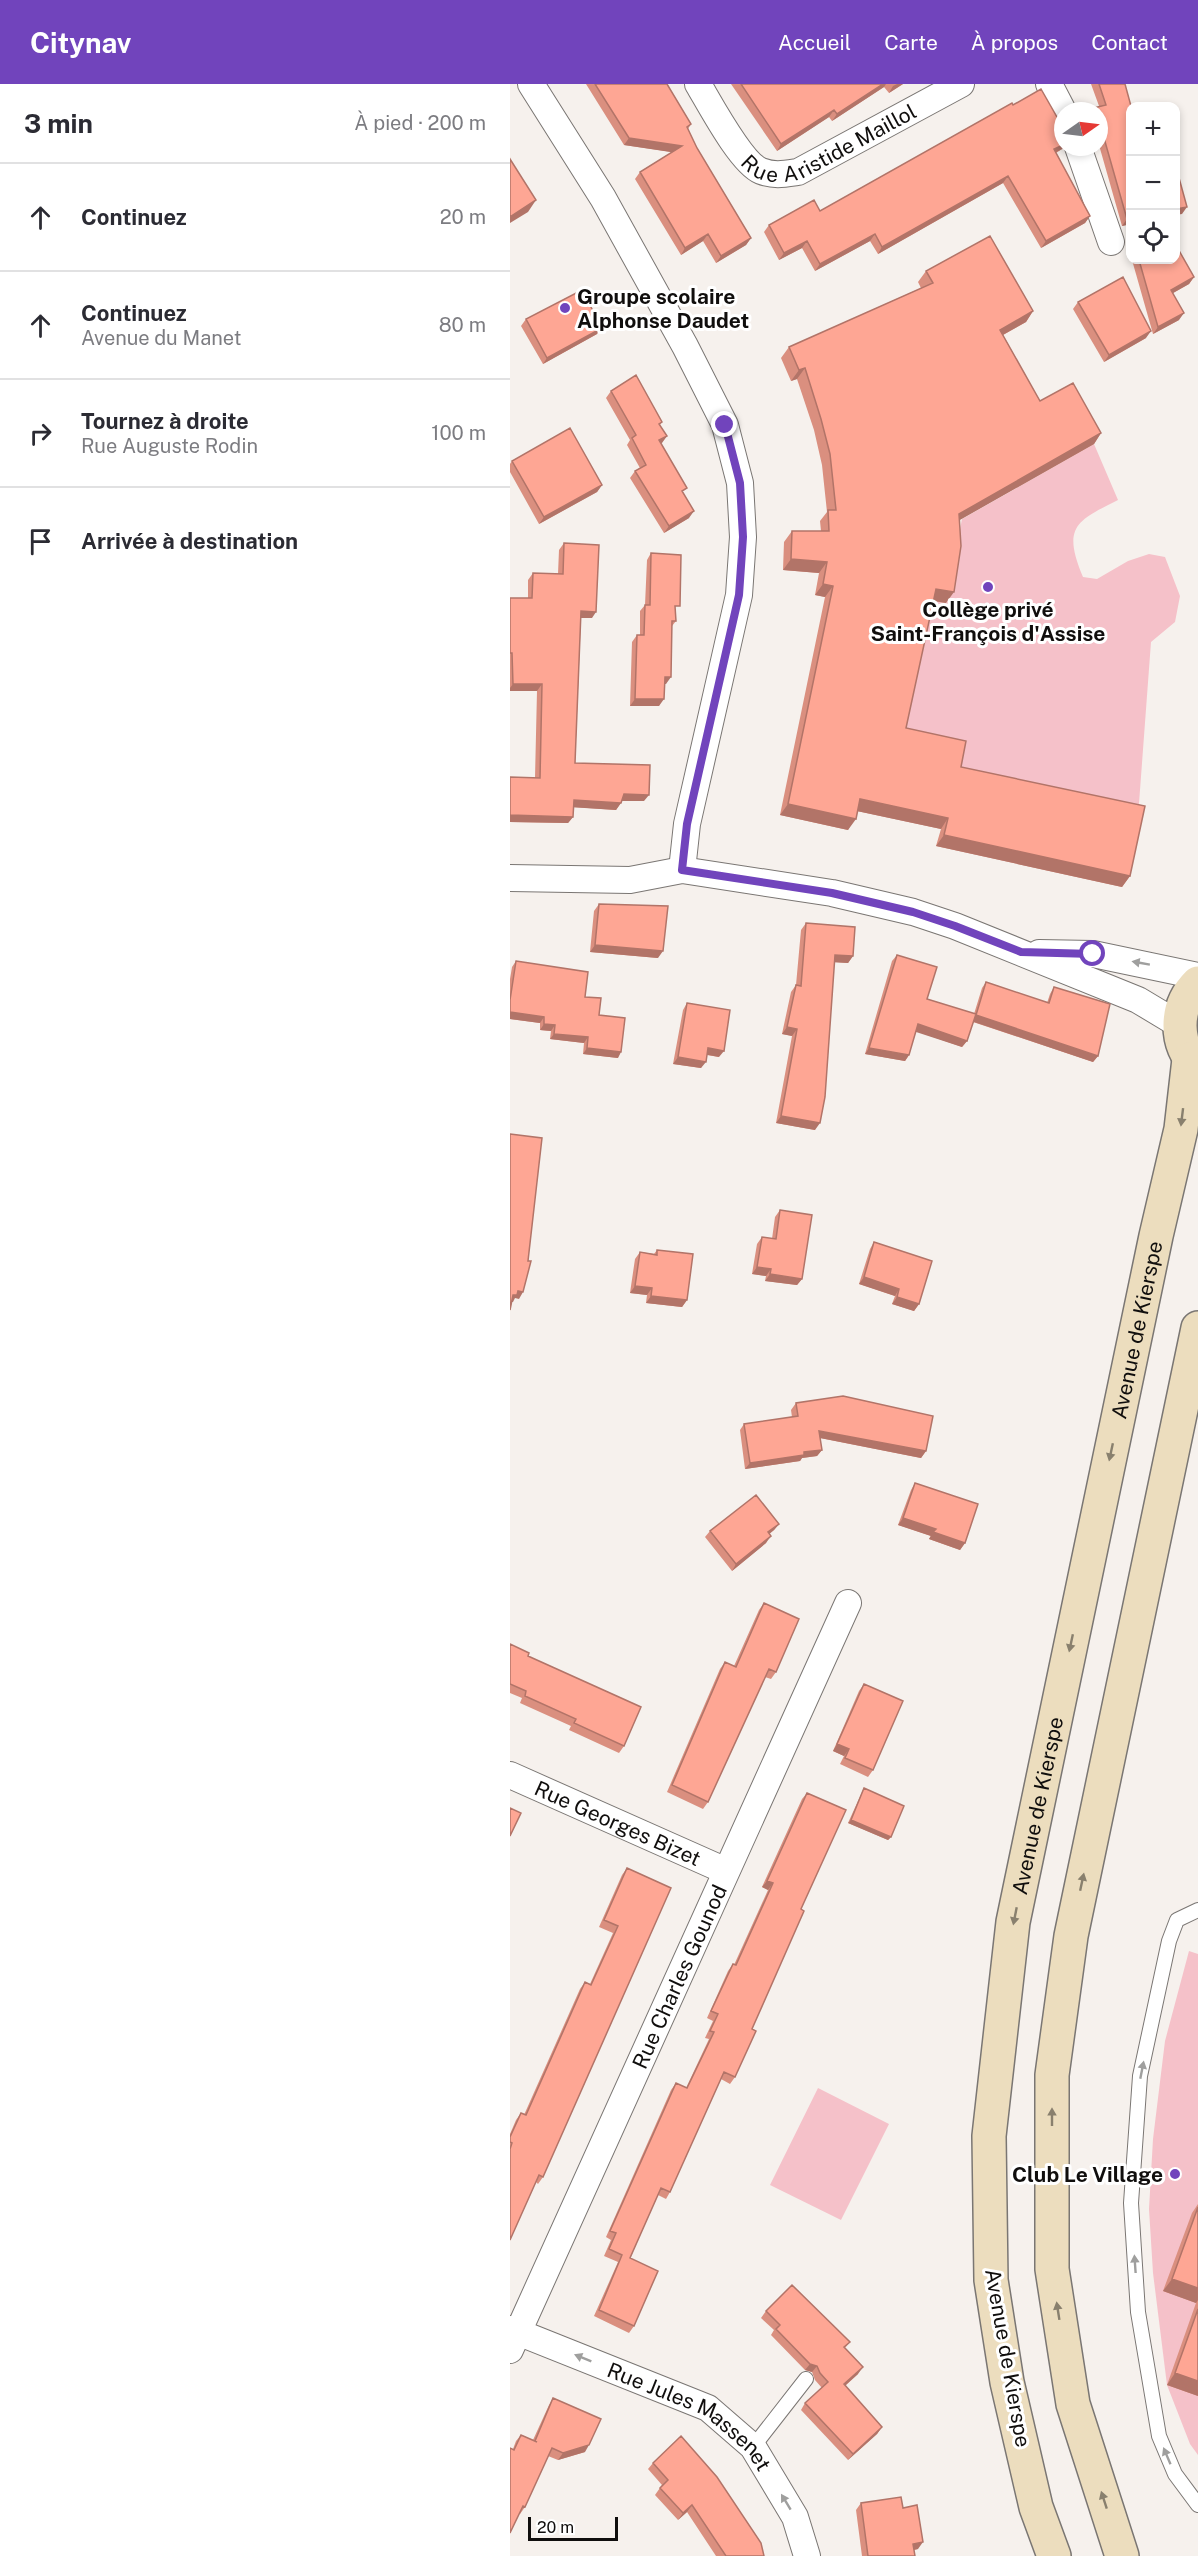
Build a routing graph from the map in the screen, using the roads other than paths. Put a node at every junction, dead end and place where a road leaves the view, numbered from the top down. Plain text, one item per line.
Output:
1 (531, 84) edge
2 (698, 84) edge
3 (961, 84) edge
4 (1049, 84) edge
5 (1058, 102) edge
6 (1081, 156) edge
7 (1111, 242) dead end
8 (682, 870) junction
9 (510, 878) edge
10 (1021, 952) junction
11 (1198, 976) edge
12 (1198, 983) edge
13 (1178, 1024) junction
14 (1194, 1064) edge
15 (1198, 1328) edge
16 (848, 1603) dead end
17 (510, 1775) edge
18 (726, 1871) junction
19 (1198, 1910) edge
20 (513, 2337) edge
21 (806, 2379) dead end
22 (753, 2447) junction
23 (1198, 2505) edge
24 (807, 2556) edge
25 (1054, 2556) edge
26 (1122, 2556) edge

1 - 8 street
2 - 3 street, Rue Aristide Maillol
4 - 5 street
6 - 7 street
8 - 9 street
8 - 10 street
11 -> 10 street
10 - 13 street
12 - 13 main road
13 - 14 main road
14 -> 25 main road, Avenue de Kierspe
26 -> 15 main road
16 - 18 street, Rue Charles Gounod
17 - 18 street, Rue Georges Bizet
18 - 20 street, Rue Charles Gounod
23 -> 19 lane
22 -> 20 street, Rue Jules Massenet
21 - 22 lane
24 -> 22 street, Rue Jules Massenet

